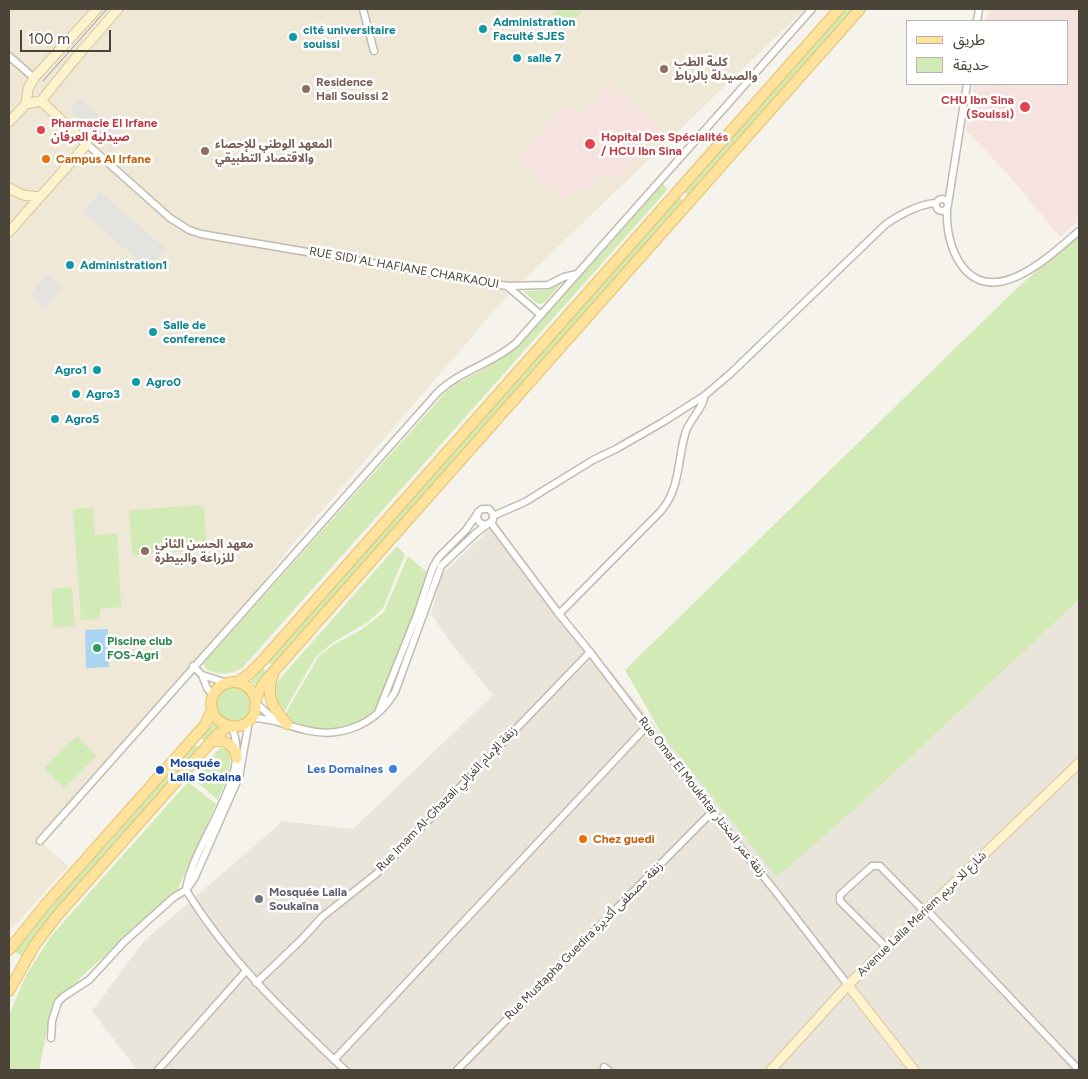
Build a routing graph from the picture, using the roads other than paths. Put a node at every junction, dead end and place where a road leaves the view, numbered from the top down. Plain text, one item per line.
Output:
1 (96, 9) edge
2 (118, 9) edge
3 (363, 9) edge
4 (812, 9) edge
5 (839, 9) edge
6 (860, 9) edge
7 (374, 51) dead end
8 (9, 56) edge
9 (32, 81) junction
10 (967, 85) edge
11 (44, 98) junction
12 (26, 104) junction
13 (9, 122) edge
14 (87, 144) junction
15 (951, 185) junction
16 (9, 188) edge
17 (39, 197) junction
18 (942, 206) junction
19 (1079, 231) edge
20 (9, 232) edge
21 (577, 274) junction
22 (508, 286) junction
23 (541, 315) junction
24 (704, 396) junction
25 (477, 514) junction
26 (490, 521) junction
27 (559, 614) junction
28 (590, 652) junction
29 (193, 666) junction
30 (275, 671) junction
31 (202, 675) junction
32 (238, 682) junction
33 (227, 683) junction
34 (213, 695) junction
35 (256, 702) junction
36 (212, 710) junction
37 (379, 711) junction
38 (250, 720) junction
39 (276, 720) junction
40 (287, 724) junction
41 (230, 726) junction
42 (647, 726) junction
43 (210, 742) junction
44 (237, 758) junction
45 (1079, 763) edge
46 (712, 812) junction
47 (40, 841) dead end
48 (186, 890) junction
49 (925, 910) junction
50 (887, 948) junction
51 (9, 950) edge
52 (246, 972) junction
53 (256, 983) junction
54 (848, 985) junction
55 (9, 991) edge
56 (51, 1038) dead end
57 (334, 1060) junction
58 (158, 1070) edge
59 (345, 1070) edge
60 (457, 1070) edge
61 (771, 1070) edge
62 (914, 1070) edge
63 (1079, 1070) edge

1 - 9 street
2 - 11 street
3 - 7 street
4 - 21 street, RUE SIDI AL HAFIANE CHARKAOUI
5 - 32 main road
6 - 30 main road
8 - 9 street
9 - 11 street
9 - 12 street
10 - 15 street
11 - 12 street
11 - 14 street
12 - 13 street
14 - 17 street
14 - 22 street, RUE SIDI AL HAFIANE CHARKAOUI
15 - 18 street
15 - 18 street
16 - 17 street
17 - 20 street
18 - 19 street
18 - 24 street
21 - 22 street, RUE SIDI AL HAFIANE CHARKAOUI
21 - 23 street
22 - 23 street
23 - 29 street
24 - 26 street
24 - 27 street
25 - 26 street
25 - 26 street
25 - 37 street
26 - 27 street, Rue Omar El Moukhtar زنقة عمر المختار
26 - 37 street
27 - 28 street, Rue Omar El Moukhtar زنقة عمر المختار
28 - 42 street, Rue Omar El Moukhtar زنقة عمر المختار
28 - 53 street, Rue Imam Al-Ghazali زنقة الإمام الغزالي
29 - 31 street
29 - 47 street
30 - 35 main road
30 - 40 main road
31 - 33 street
31 - 34 street
32 - 33 main road
32 - 35 main road
33 - 34 main road
34 - 36 main road
35 - 38 main road
35 - 39 street
36 - 41 main road
36 - 51 main road
37 - 40 street
38 - 39 street
38 - 41 main road
38 - 48 street
39 - 40 street
41 - 43 main road
41 - 44 street
42 - 46 street, Rue Omar El Moukhtar زنقة عمر المختار
42 - 57 street
43 - 44 main road
43 - 55 main road
44 - 48 street
45 - 49 street, Avenue Lalla Meriem شارع للا مريم
46 - 54 street, Rue Omar El Moukhtar زنقة عمر المختار
46 - 60 street, Rue Mustapha Guedira زنقة مصطفى أكديرة
48 - 52 street
48 - 56 street
49 - 50 street, Avenue Lalla Meriem شارع للا مريم
49 - 50 street
49 - 63 street
50 - 54 street, Avenue Lalla Meriem شارع للا مريم
52 - 53 street
52 - 58 street
53 - 57 street
54 - 61 street, Avenue Lalla Meriem شارع للا مريم
54 - 62 street, Rue Omar El Moukhtar زنقة عمر المختار
57 - 59 street

